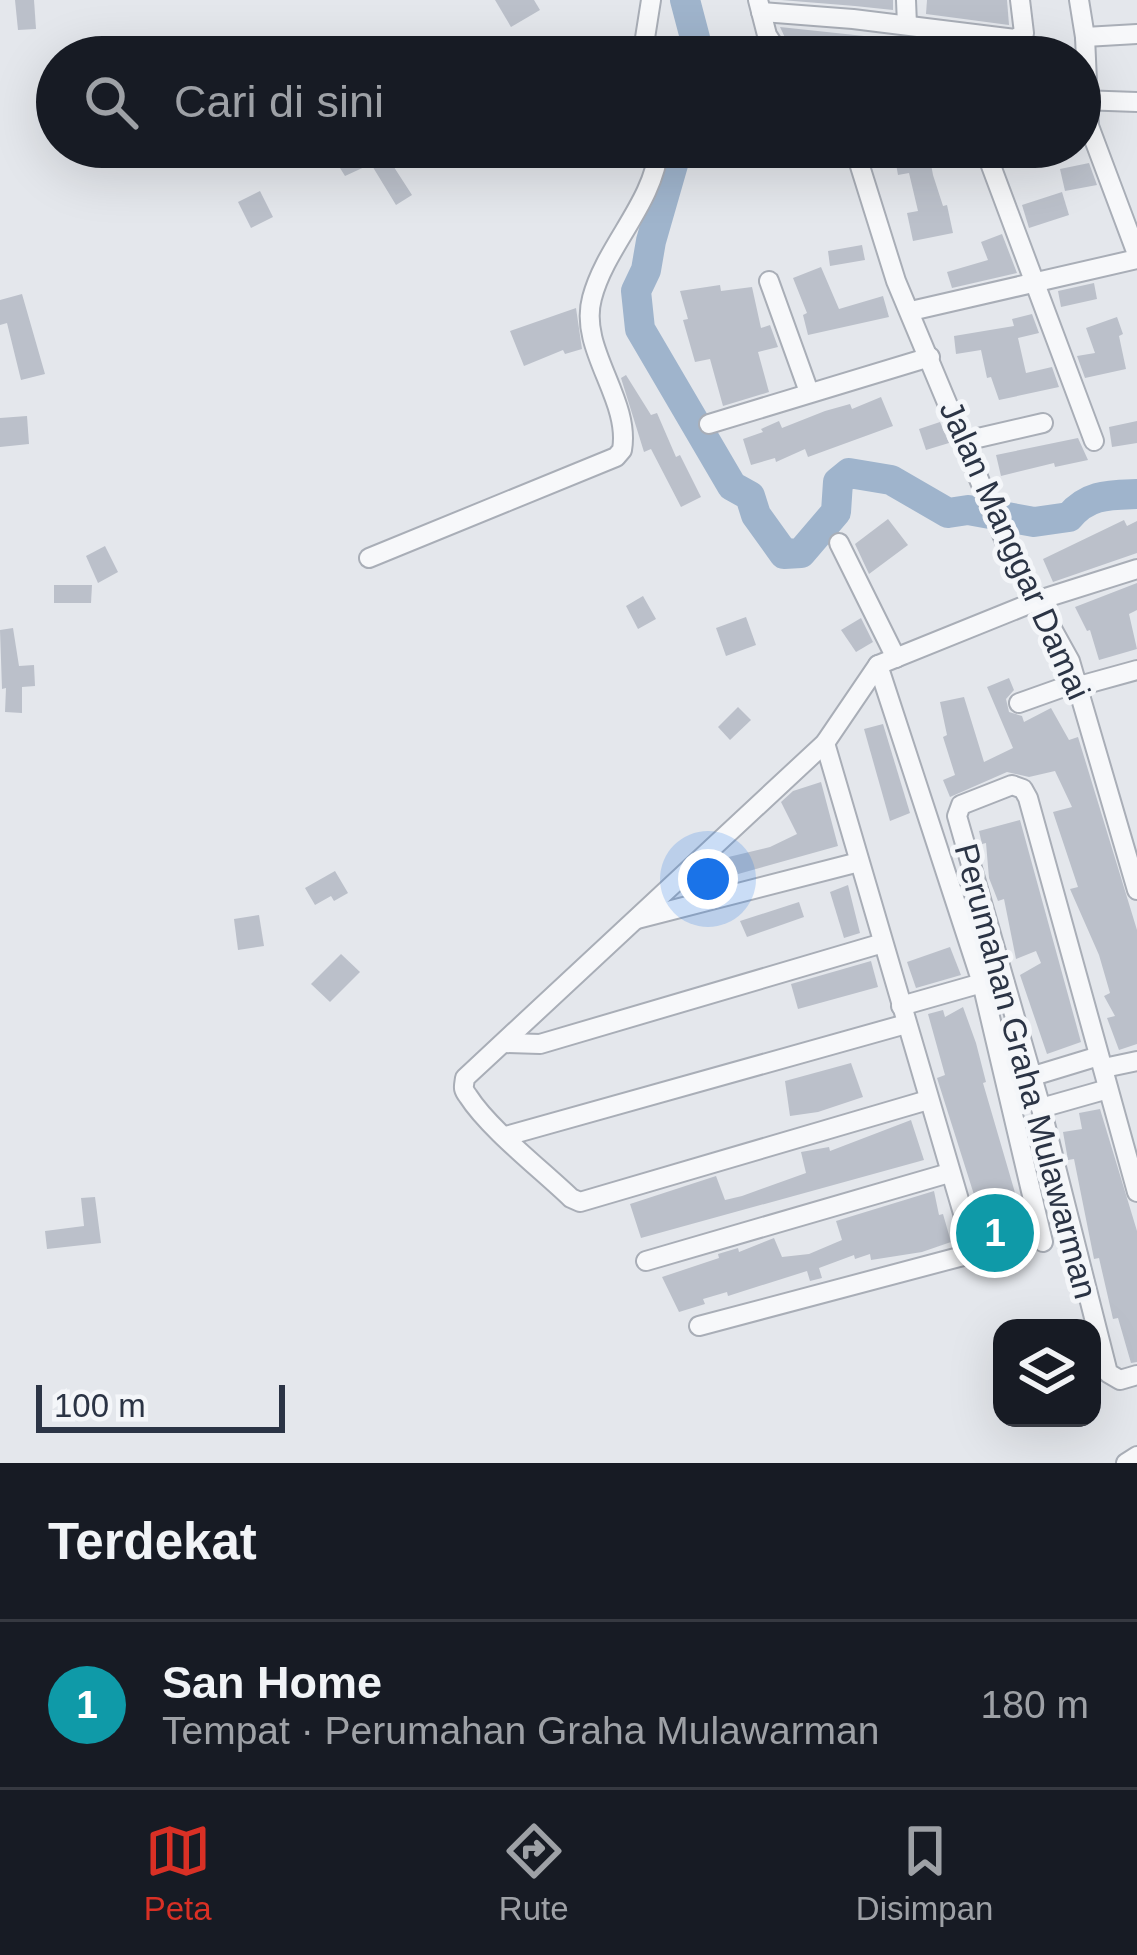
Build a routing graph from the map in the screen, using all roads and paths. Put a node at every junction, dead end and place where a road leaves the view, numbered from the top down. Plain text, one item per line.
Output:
1 (650, 0) edge
2 (905, 0) edge
3 (1020, 0) edge
4 (1079, 0) edge
5 (759, 6) edge
6 (908, 25) junction
7 (1137, 34) edge
8 (645, 36) edge
9 (768, 36) edge
10 (992, 36) edge
11 (1020, 36) edge
12 (1085, 36) edge
13 (1101, 36) edge
14 (1101, 101) edge
15 (1137, 102) edge
16 (1101, 158) edge
17 (654, 168) edge
18 (860, 168) edge
19 (992, 168) edge
20 (1137, 256) edge
21 (769, 281) dead end
22 (1034, 282) junction
23 (910, 311) junction
24 (930, 357) junction
25 (809, 392) junction
26 (1043, 423) dead end
27 (710, 424) dead end
28 (965, 441) junction
29 (1094, 442) dead end
30 (839, 543) dead end
31 (369, 558) dead end
32 (1137, 569) edge
33 (1039, 600) junction
34 (887, 661) junction
35 (1137, 670) edge
36 (1078, 684) junction
37 (1019, 703) dead end
38 (825, 742) junction
39 (860, 862) junction
40 (1136, 884) edge
41 (633, 920) junction
42 (883, 943) junction
43 (982, 983) junction
44 (903, 1015) junction
45 (504, 1042) junction
46 (1137, 1061) edge
47 (1101, 1062) junction
48 (1030, 1077) junction
49 (1108, 1089) junction
50 (928, 1100) junction
51 (1041, 1108) junction
52 (506, 1136) junction
53 (949, 1173) junction
54 (1137, 1192) edge
55 (1043, 1242) dead end
56 (646, 1261) dead end
57 (699, 1326) dead end
58 (1137, 1376) edge
59 (1137, 1456) edge
60 (1126, 1463) edge

1 - 8 street
2 - 6 street
3 - 11 street
4 - 12 street
5 - 6 street
5 - 9 street
6 - 10 street
7 - 13 street
14 - 15 street
16 - 20 street
17 - 31 street
18 - 23 street, Jalan Manggar Damai
19 - 22 street
20 - 22 street
21 - 25 street
22 - 23 street
22 - 29 street
23 - 24 street, Jalan Manggar Damai
24 - 25 street
24 - 28 street, Jalan Manggar Damai
25 - 27 street
26 - 28 street
28 - 33 street, Jalan Manggar Damai
30 - 34 street
32 - 33 street
33 - 34 street
33 - 36 street, Jalan Manggar Damai
34 - 38 street
34 - 43 street
35 - 36 street
36 - 37 street
36 - 40 street, Jalan Manggar Damai
38 - 39 street
38 - 41 street
39 - 41 street
39 - 42 street
41 - 45 street
42 - 44 street
42 - 45 street
43 - 44 street
43 - 55 street
44 - 50 street
44 - 52 street
45 - 52 street
46 - 47 street
47 - 48 street
47 - 48 street, Perumahan Graha Mulawarman
47 - 49 street, Perumahan Graha Mulawarman
48 - 51 street, Perumahan Graha Mulawarman
49 - 51 street
49 - 54 street, Perumahan Graha Mulawarman
50 - 52 street
50 - 53 street
51 - 58 street, Perumahan Graha Mulawarman
53 - 56 street
53 - 57 street
59 - 60 street

